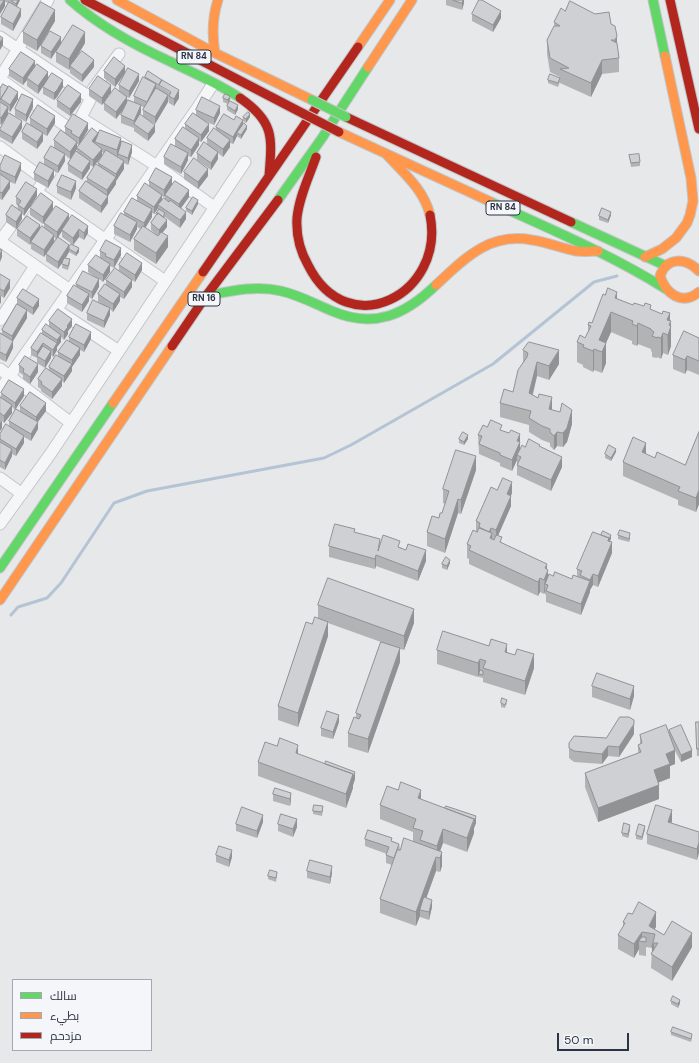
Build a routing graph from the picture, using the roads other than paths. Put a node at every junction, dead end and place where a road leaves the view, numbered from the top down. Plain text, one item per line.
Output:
1 (48, 0) edge
2 (70, 0) edge
3 (85, 0) edge
4 (117, 0) edge
5 (218, 0) edge
6 (390, 0) edge
7 (412, 0) edge
8 (653, 0) edge
9 (670, 0) edge
10 (0, 37) edge
11 (17, 48) junction
12 (215, 53) junction
13 (119, 54) dead end
14 (0, 79) edge
15 (211, 87) dead end
16 (87, 96) junction
17 (81, 118) junction
18 (699, 129) edge
19 (72, 135) junction
20 (322, 138) junction
21 (0, 147) edge
22 (68, 147) edge
23 (387, 155) junction
24 (244, 162) dead end
25 (57, 163) edge
26 (157, 166) junction
27 (269, 176) junction
28 (44, 180) junction
29 (36, 192) junction
30 (214, 207) junction
31 (105, 240) junction
32 (598, 251) junction
33 (645, 256) junction
34 (35, 266) junction
35 (666, 266) junction
36 (699, 271) edge
37 (165, 282) junction
38 (666, 289) junction
39 (70, 290) junction
40 (699, 292) edge
41 (206, 296) junction
42 (684, 298) junction
43 (699, 302) edge
44 (57, 309) junction
45 (0, 320) edge
46 (119, 351) junction
47 (0, 369) edge
48 (10, 376) junction
49 (0, 390) edge
50 (71, 423) junction
51 (0, 478) edge
52 (22, 494) junction
53 (0, 524) edge
54 (0, 568) edge
55 (0, 600) edge

1 - 11 street
2 - 27 main road
3 - 23 main road, RN 84, bridge
4 - 12 main road, RN 84
5 - 12 main road
6 - 27 main road, RN 16
7 - 20 main road, RN 16
8 - 33 main road
9 - 18 main road
10 - 11 street
11 - 14 street
11 - 16 street
12 - 33 main road, RN 84, bridge
13 - 16 street
14 - 19 street
15 - 26 street
16 - 17 street
17 - 19 street
17 - 26 street
19 - 22 street
20 - 23 main road
20 - 41 main road, RN 16
21 - 28 street
23 - 32 main road, RN 84
24 - 30 street
25 - 28 street
26 - 30 street
26 - 31 street
27 - 54 main road, RN 16
28 - 29 street
29 - 31 street
29 - 34 street
30 - 37 street
31 - 37 street
31 - 39 street
32 - 38 main road, RN 84
32 - 41 main road
33 - 35 main road, RN 84
34 - 39 street
34 - 45 street
35 - 36 main road
35 - 38 main road
37 - 46 street
38 - 42 main road
39 - 44 street
40 - 42 main road
41 - 55 main road, RN 16
42 - 43 main road
44 - 46 street
44 - 48 street
46 - 50 street
47 - 48 street
48 - 49 street
48 - 50 street
50 - 52 street
51 - 52 street
52 - 53 street

